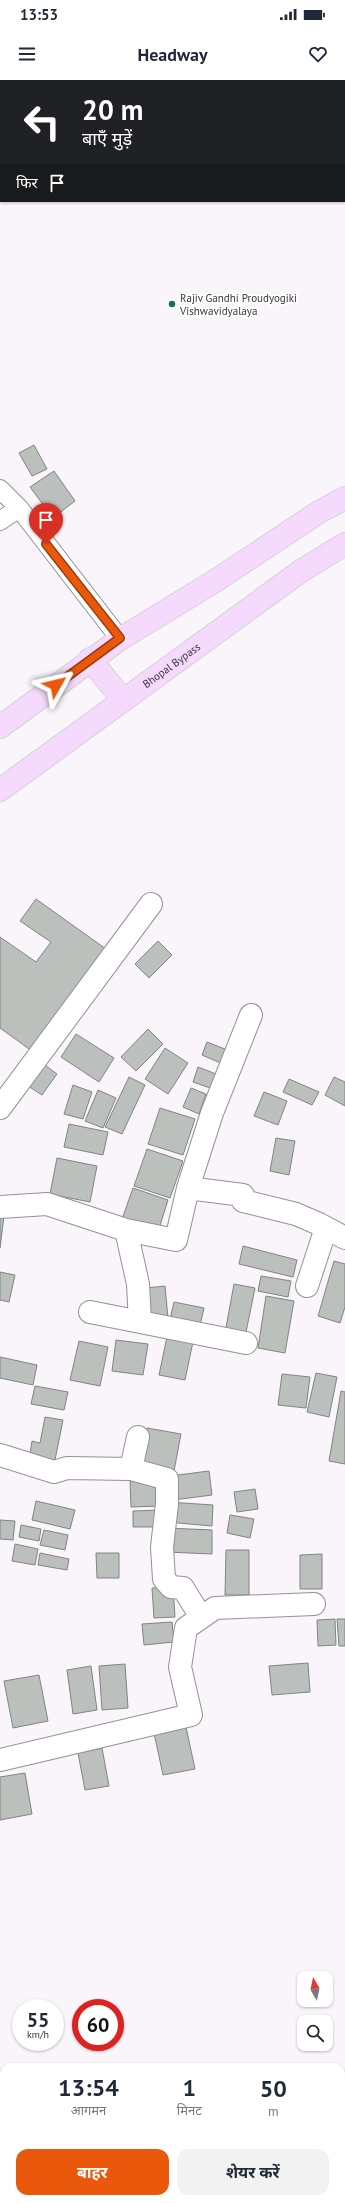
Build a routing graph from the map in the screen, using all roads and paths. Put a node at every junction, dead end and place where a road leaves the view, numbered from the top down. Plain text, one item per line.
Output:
1 (0, 489) edge
2 (345, 498) edge
3 (19, 508) junction
4 (0, 521) edge
5 (345, 544) edge
6 (120, 638) junction
7 (90, 659) junction
8 (123, 700) junction
9 (0, 727) edge
10 (0, 790) edge
11 (151, 904) dead end
12 (251, 1015) dead end
13 (0, 1108) edge
14 (188, 1188) junction
15 (0, 1207) edge
16 (126, 1230) junction
17 (336, 1233) edge
18 (307, 1286) dead end
19 (90, 1312) dead end
20 (140, 1322) junction
21 (246, 1343) dead end
22 (138, 1438) dead end
23 (0, 1455) edge
24 (131, 1469) junction
25 (314, 1604) dead end
26 (201, 1617) junction
27 (0, 1760) edge

1 - 3 lane
2 - 6 main road
3 - 4 lane
3 - 6 lane
5 - 8 main road, Bhopal Bypass
6 - 7 main road
7 - 8 main road
7 - 9 main road
8 - 10 main road, Bhopal Bypass
11 - 13 street
12 - 14 street
14 - 16 street
14 - 17 street
15 - 16 street
16 - 20 street
17 - 18 street
19 - 20 street
20 - 21 street
22 - 24 street
23 - 24 street
24 - 26 street
25 - 26 street
26 - 27 street

